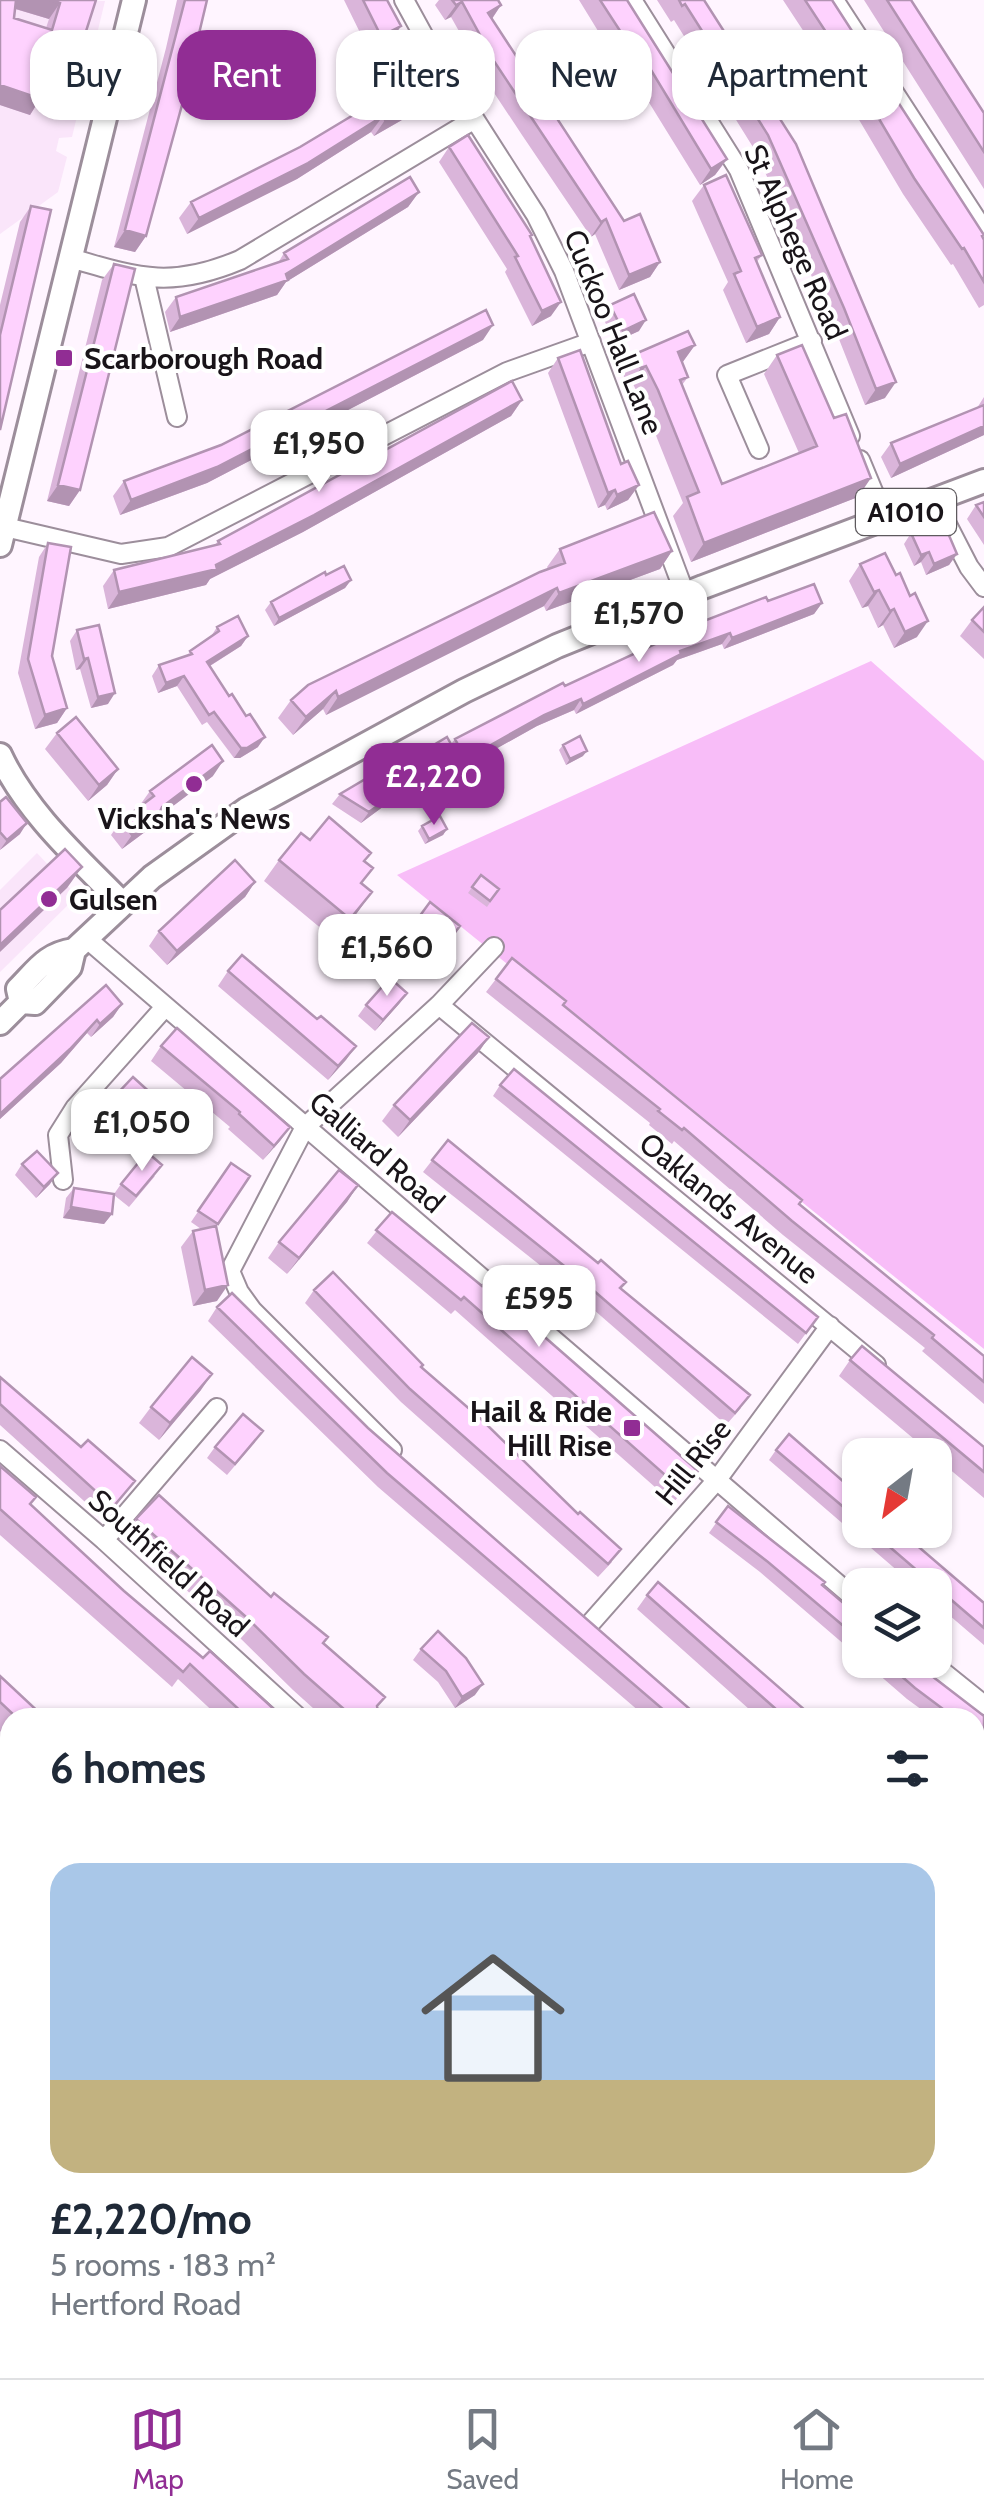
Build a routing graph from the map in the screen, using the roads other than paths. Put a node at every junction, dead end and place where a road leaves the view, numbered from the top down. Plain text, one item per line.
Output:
1 (134, 0) edge
2 (632, 0) edge
3 (834, 0) edge
4 (407, 1) edge
5 (423, 30) edge
6 (473, 120) joint
7 (984, 232) edge
8 (70, 258) junction
9 (144, 278) junction
10 (812, 341) junction
11 (591, 342) junction
12 (177, 417) dead end
13 (759, 448) dead end
14 (984, 481) edge
15 (935, 502) junction
16 (884, 520) junction
17 (2, 536) edge
18 (984, 587) edge
19 (686, 594) junction
20 (0, 756) edge
21 (122, 903) junction
22 (80, 944) junction
23 (494, 947) dead end
24 (439, 1005) junction
25 (165, 1007) junction
26 (0, 1023) edge
27 (306, 1127) junction
28 (63, 1180) dead end
29 (830, 1326) junction
30 (886, 1373) edge
31 (217, 1408) dead end
32 (0, 1450) edge
33 (400, 1458) edge
34 (716, 1481) junction
35 (104, 1540) junction
36 (842, 1588) edge
37 (588, 1624) edge
38 (950, 1678) edge
39 (984, 1705) edge
40 (287, 1708) edge

1 - 8 main road
2 - 10 street, St Alphege Road
3 - 7 street
4 - 5 street, Cuckoo Hall Lane
6 - 9 street
6 - 11 street, Cuckoo Hall Lane
8 - 9 street
8 - 17 main road
9 - 12 street
10 - 13 street
10 - 16 street, St Alphege Road
11 - 17 street
11 - 19 street, Cuckoo Hall Lane
14 - 15 main road, A1010
15 - 16 main road, A1010
15 - 18 street
16 - 19 main road, A1010
19 - 21 main road, A1010
20 - 21 main road
21 - 22 main road, A1010
22 - 25 street, Galliard Road
22 - 26 main road, A1010
23 - 24 street
24 - 27 street
24 - 29 street, Oaklands Avenue
25 - 27 street, Galliard Road
25 - 28 street
27 - 33 street
27 - 34 street, Galliard Road
29 - 30 street, Oaklands Avenue
29 - 34 street, Hill Rise
31 - 35 street
32 - 35 street, Southfield Road
34 - 36 street, Galliard Road
34 - 37 street, Hill Rise
35 - 40 street, Southfield Road
38 - 39 street

